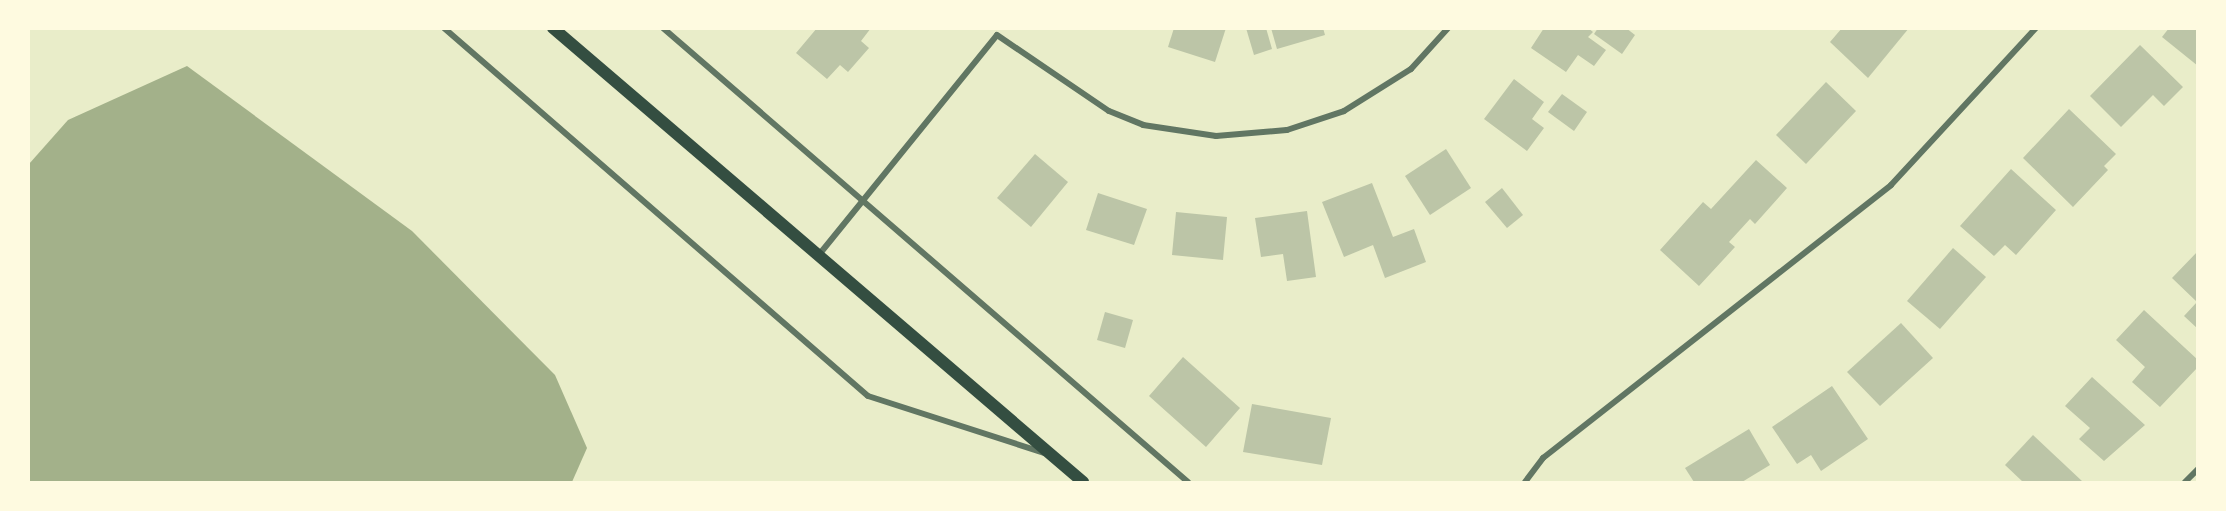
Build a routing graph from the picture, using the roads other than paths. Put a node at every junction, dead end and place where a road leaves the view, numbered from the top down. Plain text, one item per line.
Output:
1 (444, 28) edge
2 (553, 28) edge
3 (663, 28) edge
4 (1448, 28) edge
5 (2036, 28) edge
6 (996, 32) edge
7 (862, 201) junction
8 (818, 256) junction
9 (1050, 454) junction
10 (2198, 469) edge
11 (1083, 483) edge
12 (1188, 483) edge
13 (1525, 483) edge
14 (2185, 483) edge

1 - 9 street
2 - 8 main road
3 - 7 street
4 - 6 street
5 - 13 street
6 - 7 street
7 - 8 street
7 - 12 street
8 - 9 main road
9 - 11 main road
10 - 14 street

